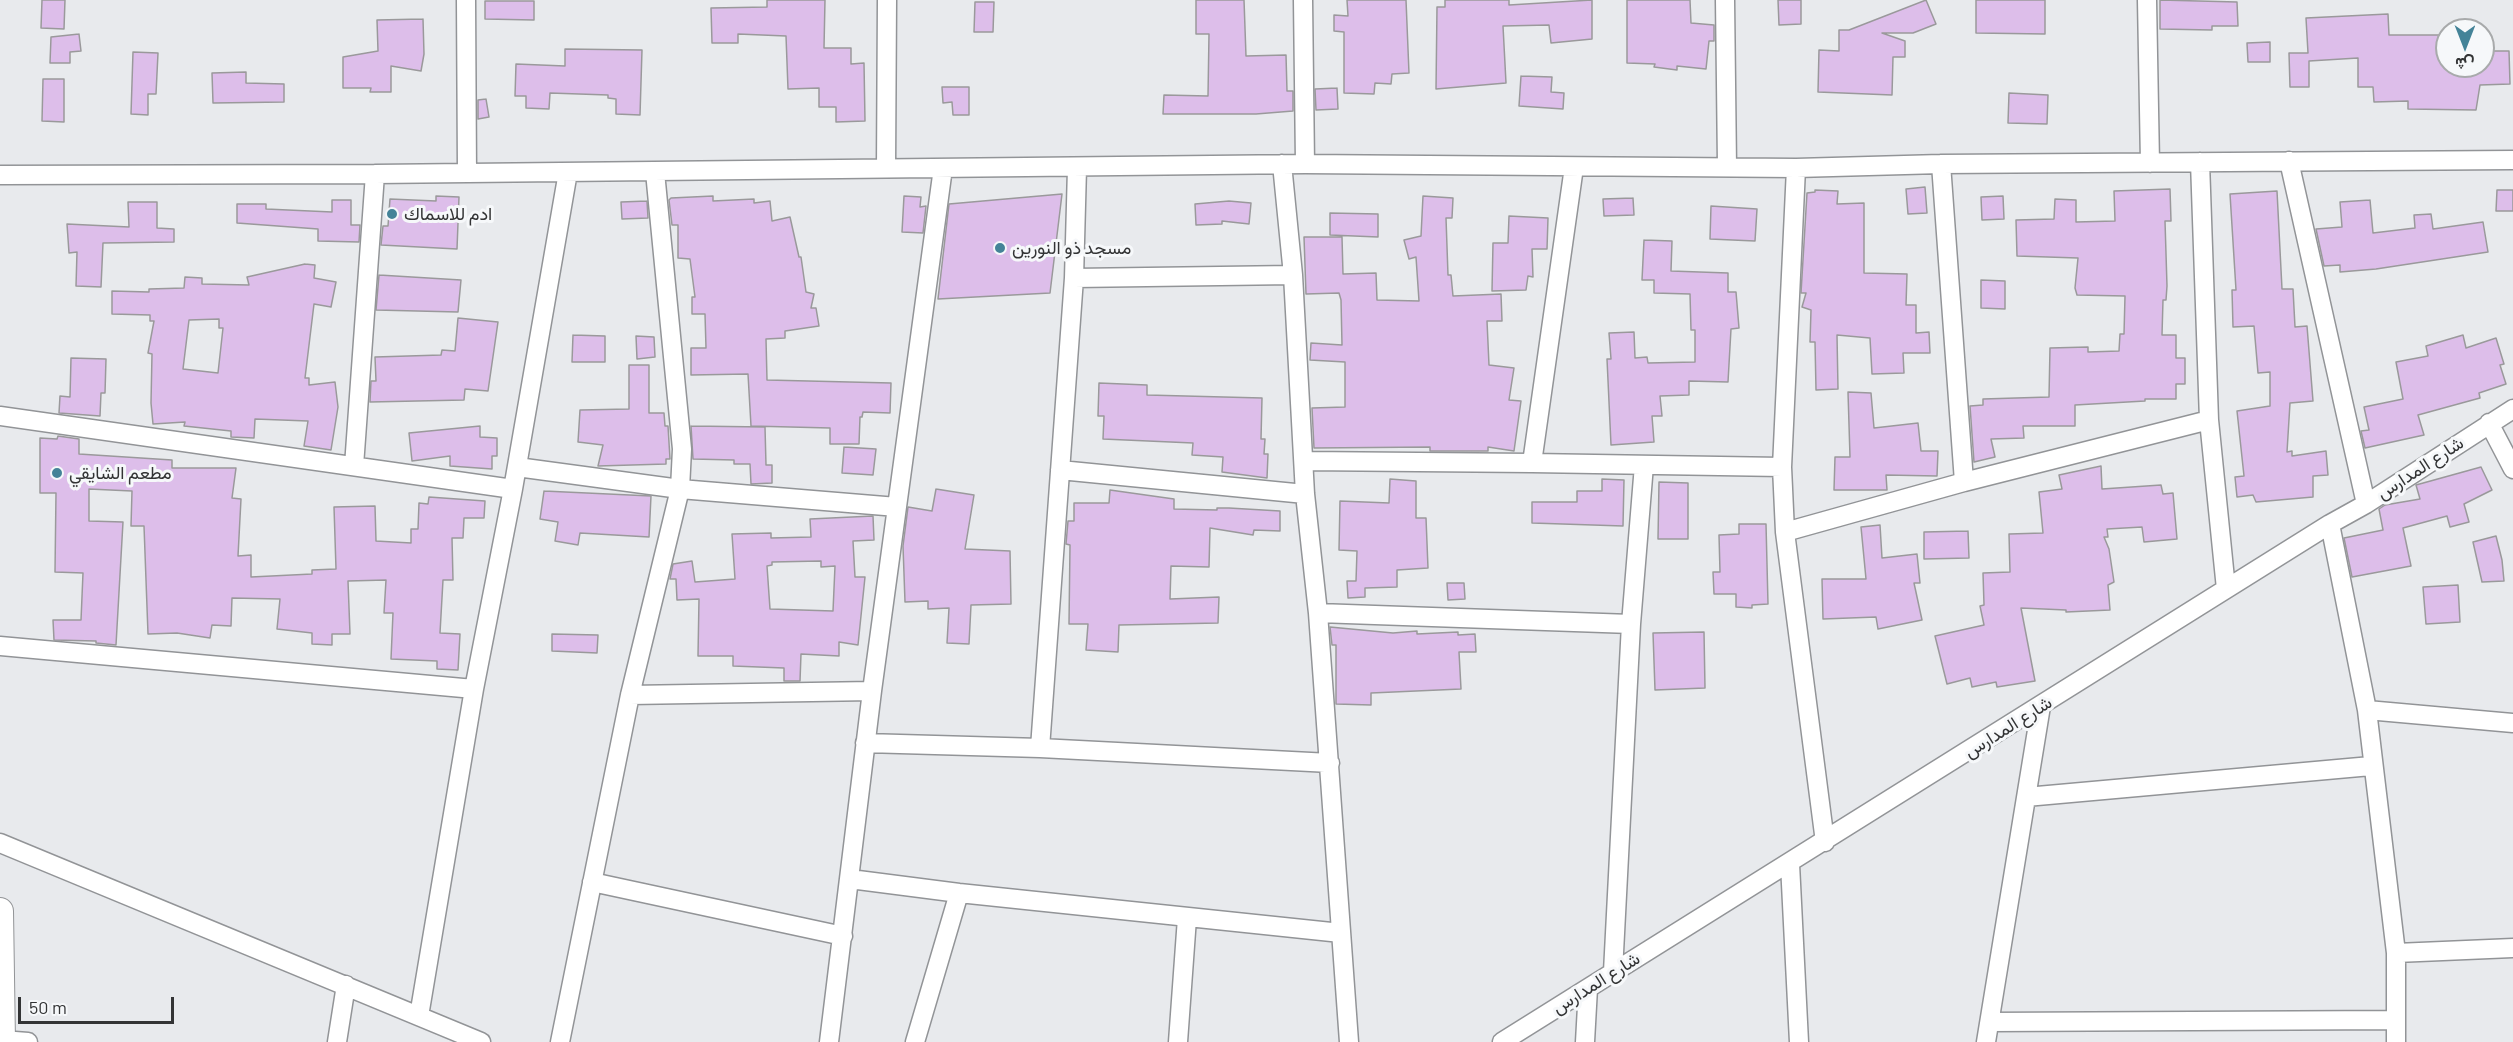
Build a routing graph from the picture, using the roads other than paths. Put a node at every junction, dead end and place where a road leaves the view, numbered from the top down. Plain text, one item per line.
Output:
1 (466, 0) edge
2 (887, 0) edge
3 (1303, 0) edge
4 (1725, 0) edge
5 (2147, 0) edge
6 (2289, 160) junction
7 (2513, 160) edge
8 (2200, 162) junction
9 (2150, 163) junction
10 (1281, 164) junction
11 (1305, 164) junction
12 (1941, 164) junction
13 (1727, 166) junction
14 (1575, 167) junction
15 (886, 168) junction
16 (943, 168) junction
17 (1077, 168) junction
18 (1796, 168) junction
19 (568, 172) junction
20 (655, 172) junction
21 (466, 173) junction
22 (375, 174) junction
23 (0, 175) edge
24 (1293, 275) junction
25 (1074, 278) junction
26 (2513, 409) edge
27 (0, 416) edge
28 (2209, 420) junction
29 (2489, 423) junction
30 (1304, 461) junction
31 (1532, 463) junction
32 (1644, 465) junction
33 (354, 466) junction
34 (517, 467) junction
35 (1782, 467) junction
36 (2513, 469) edge
37 (1060, 470) junction
38 (1964, 482) junction
39 (513, 489) junction
40 (680, 489) junction
41 (1305, 494) junction
42 (2366, 504) junction
43 (897, 507) junction
44 (2330, 524) junction
45 (1785, 532) junction
46 (2226, 589) junction
47 (1318, 613) junction
48 (1631, 624) junction
49 (0, 646) edge
50 (474, 689) junction
51 (872, 691) junction
52 (630, 695) junction
53 (2041, 706) junction
54 (2367, 710) junction
55 (2513, 723) edge
56 (865, 743) junction
57 (1040, 748) junction
58 (1330, 763) junction
59 (2371, 766) junction
60 (2026, 797) junction
61 (1825, 842) junction
62 (0, 843) edge
63 (1790, 864) junction
64 (850, 879) junction
65 (592, 882) junction
66 (959, 893) junction
67 (0, 911) edge
68 (1187, 918) junction
69 (1341, 933) junction
70 (843, 936) junction
71 (2513, 948) edge
72 (2396, 954) junction
73 (1613, 972) junction
74 (346, 985) junction
75 (1588, 988) junction
76 (419, 1016) junction
77 (2396, 1020) junction
78 (1990, 1022) junction
79 (2, 1041) edge
80 (28, 1042) edge
81 (337, 1042) edge
82 (481, 1042) edge
83 (560, 1042) edge
84 (829, 1042) edge
85 (915, 1042) edge
86 (1178, 1042) edge
87 (1349, 1042) edge
88 (1502, 1042) edge
89 (1585, 1042) edge
90 (1799, 1042) edge
91 (1986, 1042) edge
92 (2396, 1042) edge

1 - 21 street
2 - 15 street
3 - 11 street
4 - 13 street
5 - 9 street
6 - 7 street
6 - 8 street
6 - 42 street
8 - 9 street
8 - 28 street
9 - 12 street
10 - 11 street
10 - 17 street
10 - 24 street
11 - 14 street
12 - 18 street
12 - 38 street
13 - 14 street
13 - 18 street
14 - 31 street
15 - 16 street
15 - 20 street
16 - 17 street
16 - 43 street
17 - 25 street
18 - 35 street
19 - 20 street
19 - 21 street
19 - 34 street
20 - 40 street
21 - 22 street
22 - 23 street
22 - 33 street
24 - 25 street
24 - 30 street
25 - 37 street
26 - 29 street, شارع المدارس
27 - 33 street
28 - 38 street
28 - 46 street
29 - 36 street
29 - 42 street, شارع المدارس
30 - 31 street
30 - 41 street
31 - 32 street
32 - 35 street
32 - 48 street
33 - 39 street
34 - 39 street
34 - 40 street
35 - 45 street
37 - 41 street
37 - 57 street
38 - 45 street
39 - 50 street
40 - 43 street
40 - 52 street
41 - 47 street
42 - 44 street, شارع المدارس
43 - 51 street
44 - 46 street, شارع المدارس
44 - 54 street
45 - 61 street
46 - 53 street, شارع المدارس
47 - 48 street
47 - 58 street
48 - 73 street
49 - 50 street
50 - 76 street
51 - 52 street
51 - 56 street
52 - 65 street
53 - 60 street
53 - 61 street, شارع المدارس
54 - 55 street
54 - 59 street
56 - 57 street
56 - 64 street
57 - 58 street
58 - 69 street
59 - 60 street
59 - 72 street
60 - 78 street
61 - 63 street, شارع المدارس
62 - 74 street
63 - 73 street, شارع المدارس
63 - 90 street
64 - 66 street
64 - 70 street
65 - 70 street
65 - 83 street
66 - 68 street
66 - 85 street
67 - 79 main road
68 - 69 street
68 - 86 street
69 - 87 street
70 - 84 street
71 - 72 street
72 - 77 street
73 - 75 street, شارع المدارس
74 - 76 street
74 - 81 street
75 - 88 street, شارع المدارس
75 - 89 street
76 - 82 street
77 - 78 street
77 - 92 street
78 - 91 street
79 - 80 street

